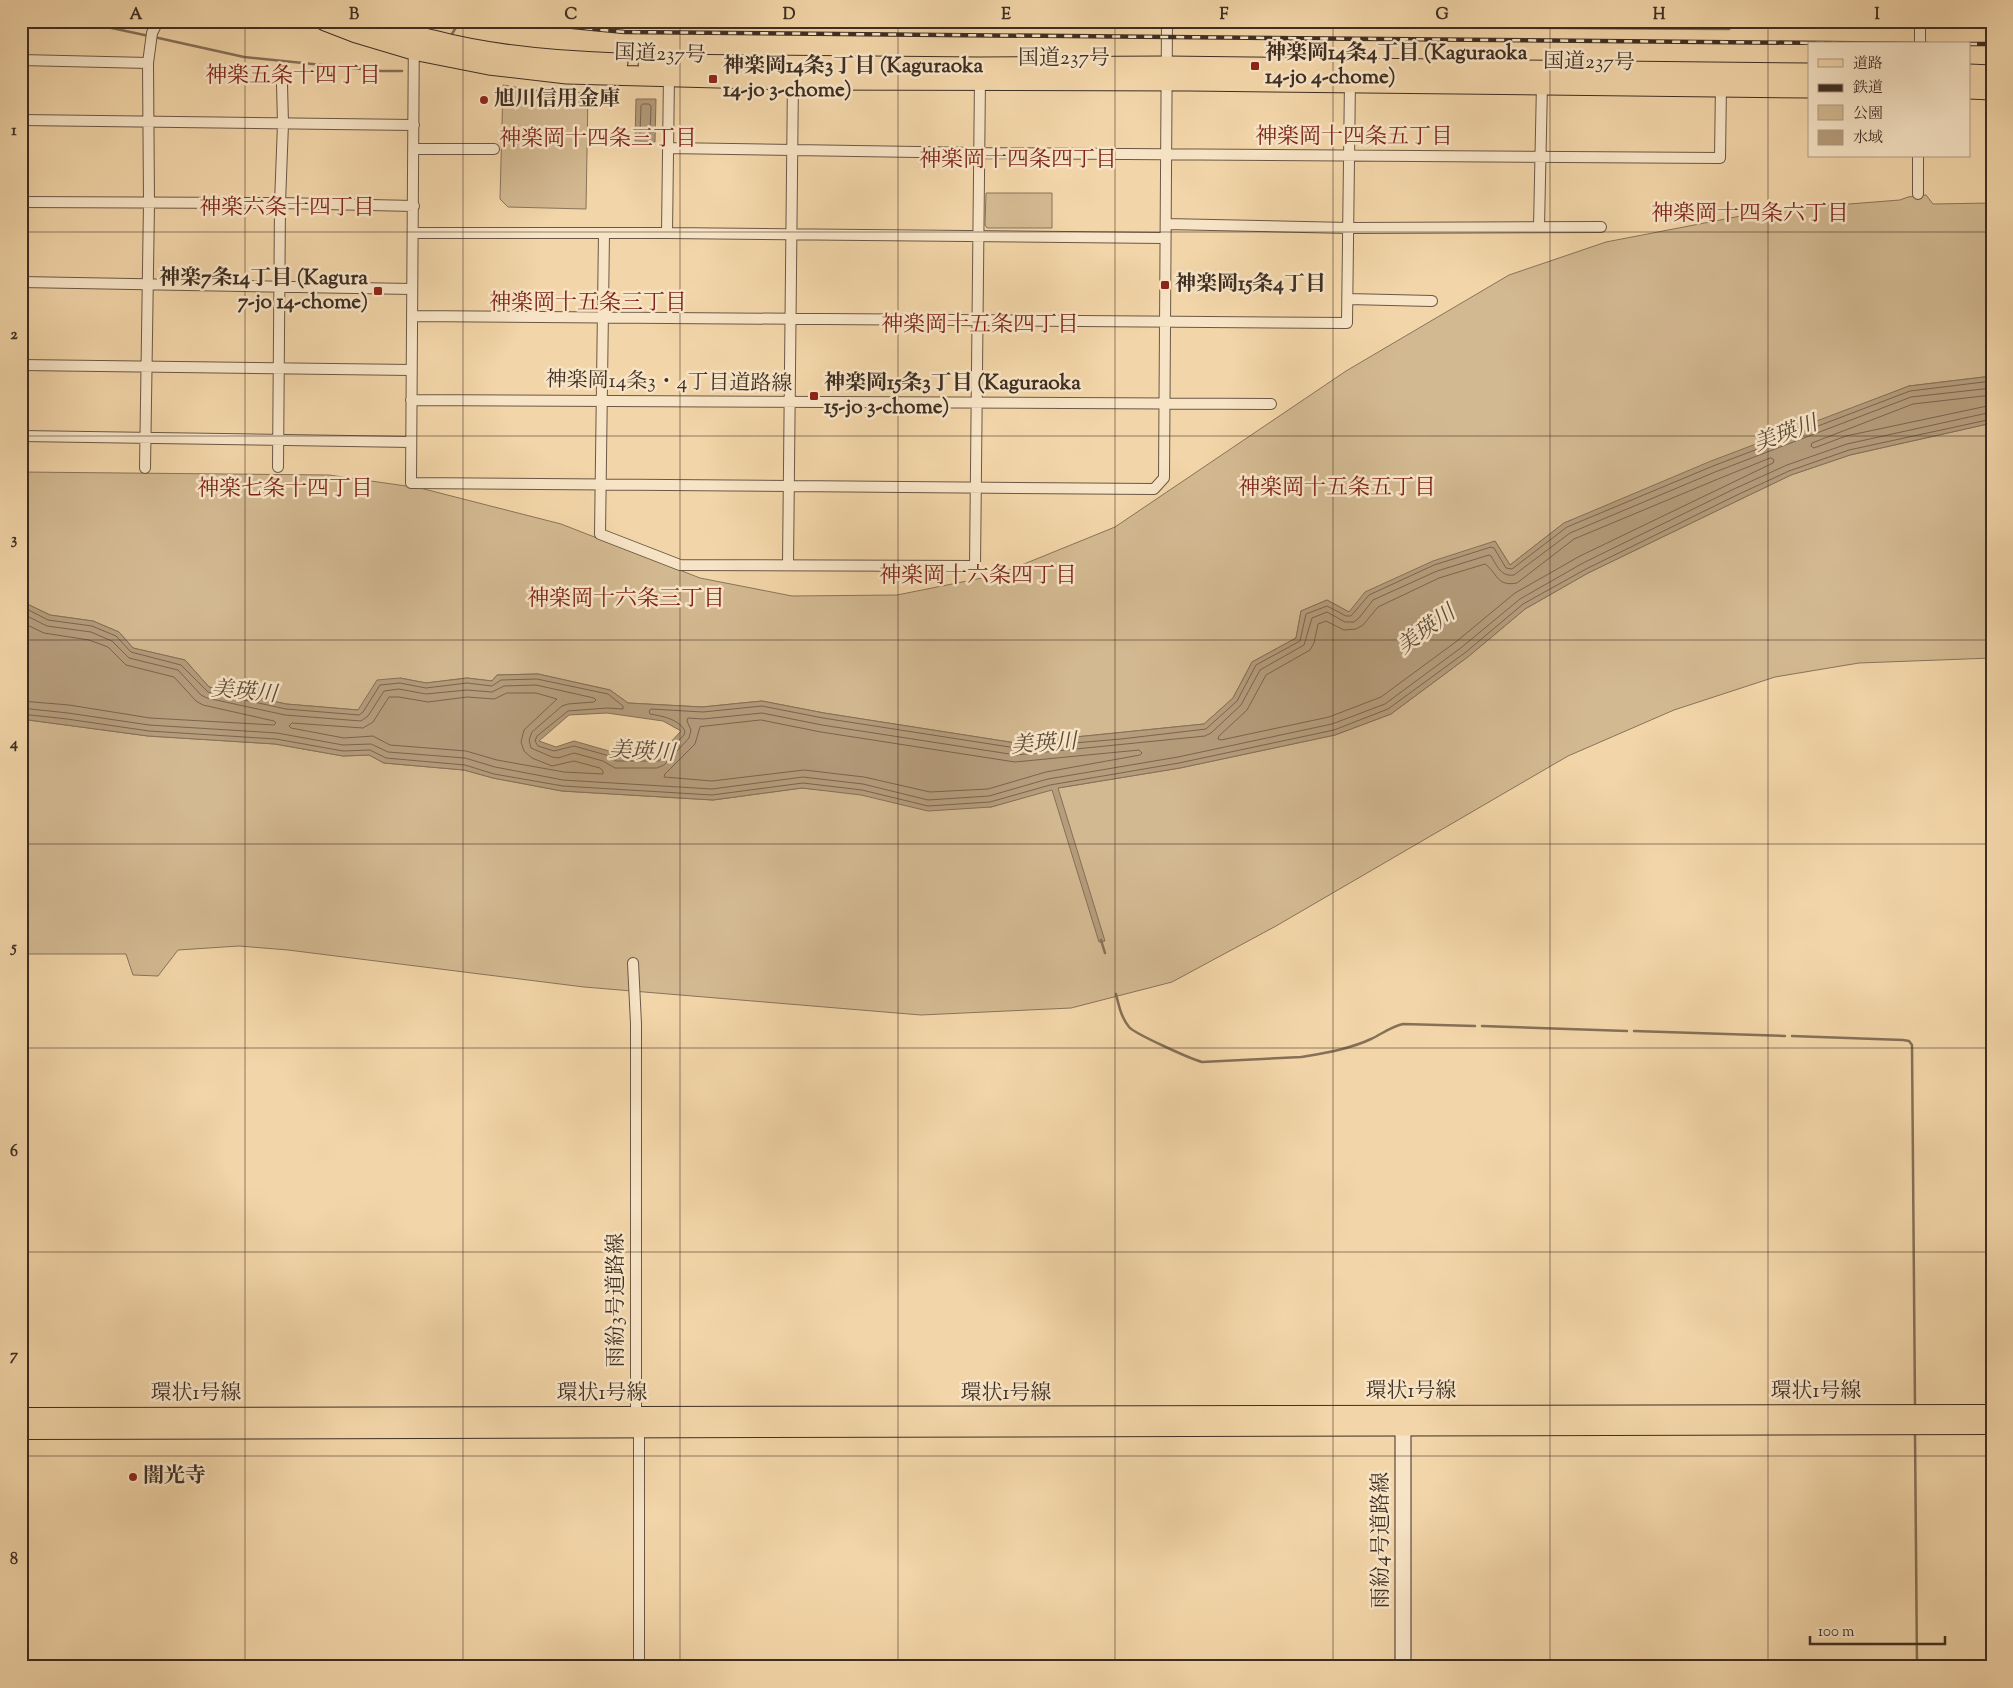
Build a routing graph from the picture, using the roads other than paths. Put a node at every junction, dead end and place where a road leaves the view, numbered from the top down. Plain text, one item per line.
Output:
1 (325, 21) edge
2 (371, 21) edge
3 (1168, 21) edge
4 (1920, 21) edge
5 (1973, 21) edge
6 (157, 22) edge
7 (1992, 22) edge
8 (414, 35) edge
9 (1920, 42) edge
10 (21, 60) edge
11 (148, 63) junction
12 (669, 72) junction
13 (793, 72) junction
14 (1808, 73) edge
15 (1167, 74) junction
16 (1970, 74) edge
17 (980, 75) junction
18 (1350, 75) junction
19 (1992, 75) edge
20 (1542, 77) junction
21 (1721, 79) junction
22 (282, 84) dead end
23 (1808, 88) edge
24 (1970, 90) edge
25 (1992, 90) edge
26 (21, 120) edge
27 (149, 122) junction
28 (283, 124) junction
29 (414, 125) junction
30 (668, 148) junction
31 (414, 149) junction
32 (494, 149) dead end
33 (792, 151) junction
34 (980, 153) junction
35 (1166, 153) junction
36 (1349, 156) junction
37 (1540, 157) junction
38 (1918, 158) edge
39 (1918, 194) dead end
40 (21, 202) edge
41 (149, 203) junction
42 (280, 203) junction
43 (414, 206) junction
44 (1166, 224) junction
45 (1539, 226) junction
46 (1601, 227) dead end
47 (1348, 228) junction
48 (414, 232) junction
49 (604, 232) junction
50 (666, 233) junction
51 (791, 235) junction
52 (979, 237) junction
53 (1165, 238) junction
54 (21, 282) edge
55 (148, 284) junction
56 (280, 286) junction
57 (412, 289) junction
58 (1348, 299) junction
59 (1432, 301) dead end
60 (412, 316) junction
61 (603, 318) junction
62 (790, 319) junction
63 (977, 320) junction
64 (1165, 321) junction
65 (21, 365) edge
66 (147, 366) junction
67 (280, 368) junction
68 (411, 370) junction
69 (411, 400) junction
70 (602, 401) junction
71 (790, 403) junction
72 (976, 404) junction
73 (1164, 404) junction
74 (1270, 404) dead end
75 (21, 436) edge
76 (146, 438) junction
77 (279, 440) junction
78 (411, 442) junction
79 (278, 467) dead end
80 (145, 468) dead end
81 (601, 485) junction
82 (788, 487) junction
83 (976, 488) junction
84 (788, 565) junction
85 (632, 963) dead end
86 (1992, 1413) edge
87 (21, 1416) edge
88 (1927, 1419) junction
89 (1403, 1420) junction
90 (638, 1422) junction
91 (1992, 1426) edge
92 (21, 1431) edge
93 (639, 1667) edge
94 (1403, 1667) edge

1 - 8 highway, 国道237号
2 - 8 highway, 国道237号
3 - 15 street
4 - 9 street
5 - 7 street
6 - 11 street
8 - 12 highway, 国道237号
8 - 29 street
10 - 11 street
11 - 27 street
12 - 13 highway, 国道237号
12 - 30 street
13 - 17 highway, 国道237号
13 - 33 street
14 - 21 highway, 国道237号
15 - 17 highway, 国道237号
15 - 18 highway, 国道237号
15 - 35 street
16 - 19 highway
17 - 34 street
18 - 20 highway, 国道237号
18 - 36 street
20 - 21 highway, 国道237号
20 - 37 street
21 - 23 highway, 国道237号
21 - 37 street
22 - 28 street
24 - 25 highway
26 - 27 street
27 - 28 street
27 - 41 street
28 - 29 street
28 - 42 street
29 - 31 street
30 - 33 street
30 - 50 street
31 - 32 street
31 - 43 street
33 - 34 street
33 - 51 street
34 - 35 street
34 - 52 street
35 - 36 street
35 - 44 street
36 - 37 street
36 - 47 street
37 - 45 street
38 - 39 street
40 - 41 street
41 - 42 street
41 - 55 street
42 - 43 street
42 - 56 street
43 - 48 street
44 - 47 street
44 - 53 street
45 - 46 street
45 - 47 street
47 - 58 street
48 - 49 street
48 - 57 street
49 - 50 street
49 - 61 street
50 - 51 street
51 - 52 street
51 - 62 street
52 - 53 street
52 - 63 street
53 - 64 street
54 - 55 street
55 - 56 street
55 - 66 street
56 - 57 street
56 - 67 street
57 - 60 street
58 - 59 street
58 - 64 street
60 - 61 street
60 - 68 street
61 - 62 street
61 - 70 street
62 - 63 street
62 - 71 street
63 - 64 street
63 - 72 street
64 - 73 street
65 - 66 street
66 - 67 street
66 - 76 street
67 - 68 street
67 - 77 street
68 - 69 street
69 - 70 street, 神楽岡14条3・4丁目道路線
69 - 78 street
70 - 71 street, 神楽岡14条3・4丁目道路線
70 - 81 street
71 - 72 street, 神楽岡14条3・4丁目道路線
71 - 82 street
72 - 73 street, 神楽岡14条3・4丁目道路線
72 - 83 street
73 - 74 street, 神楽岡14条3・4丁目道路線
73 - 83 street
75 - 76 street
76 - 77 street
76 - 80 street
77 - 78 street
77 - 79 street
78 - 81 street
81 - 82 street
81 - 84 street
82 - 83 street
82 - 84 street
83 - 84 street
85 - 90 street, 雨紛3号道路線
86 - 88 main road, 環状1号線
87 - 90 main road, 環状1号線
88 - 89 main road, 環状1号線
88 - 91 main road, 環状1号線
89 - 90 main road, 環状1号線
89 - 94 street, 雨紛4号道路線
90 - 92 main road, 環状1号線
90 - 93 street, 雨紛3号道路線

